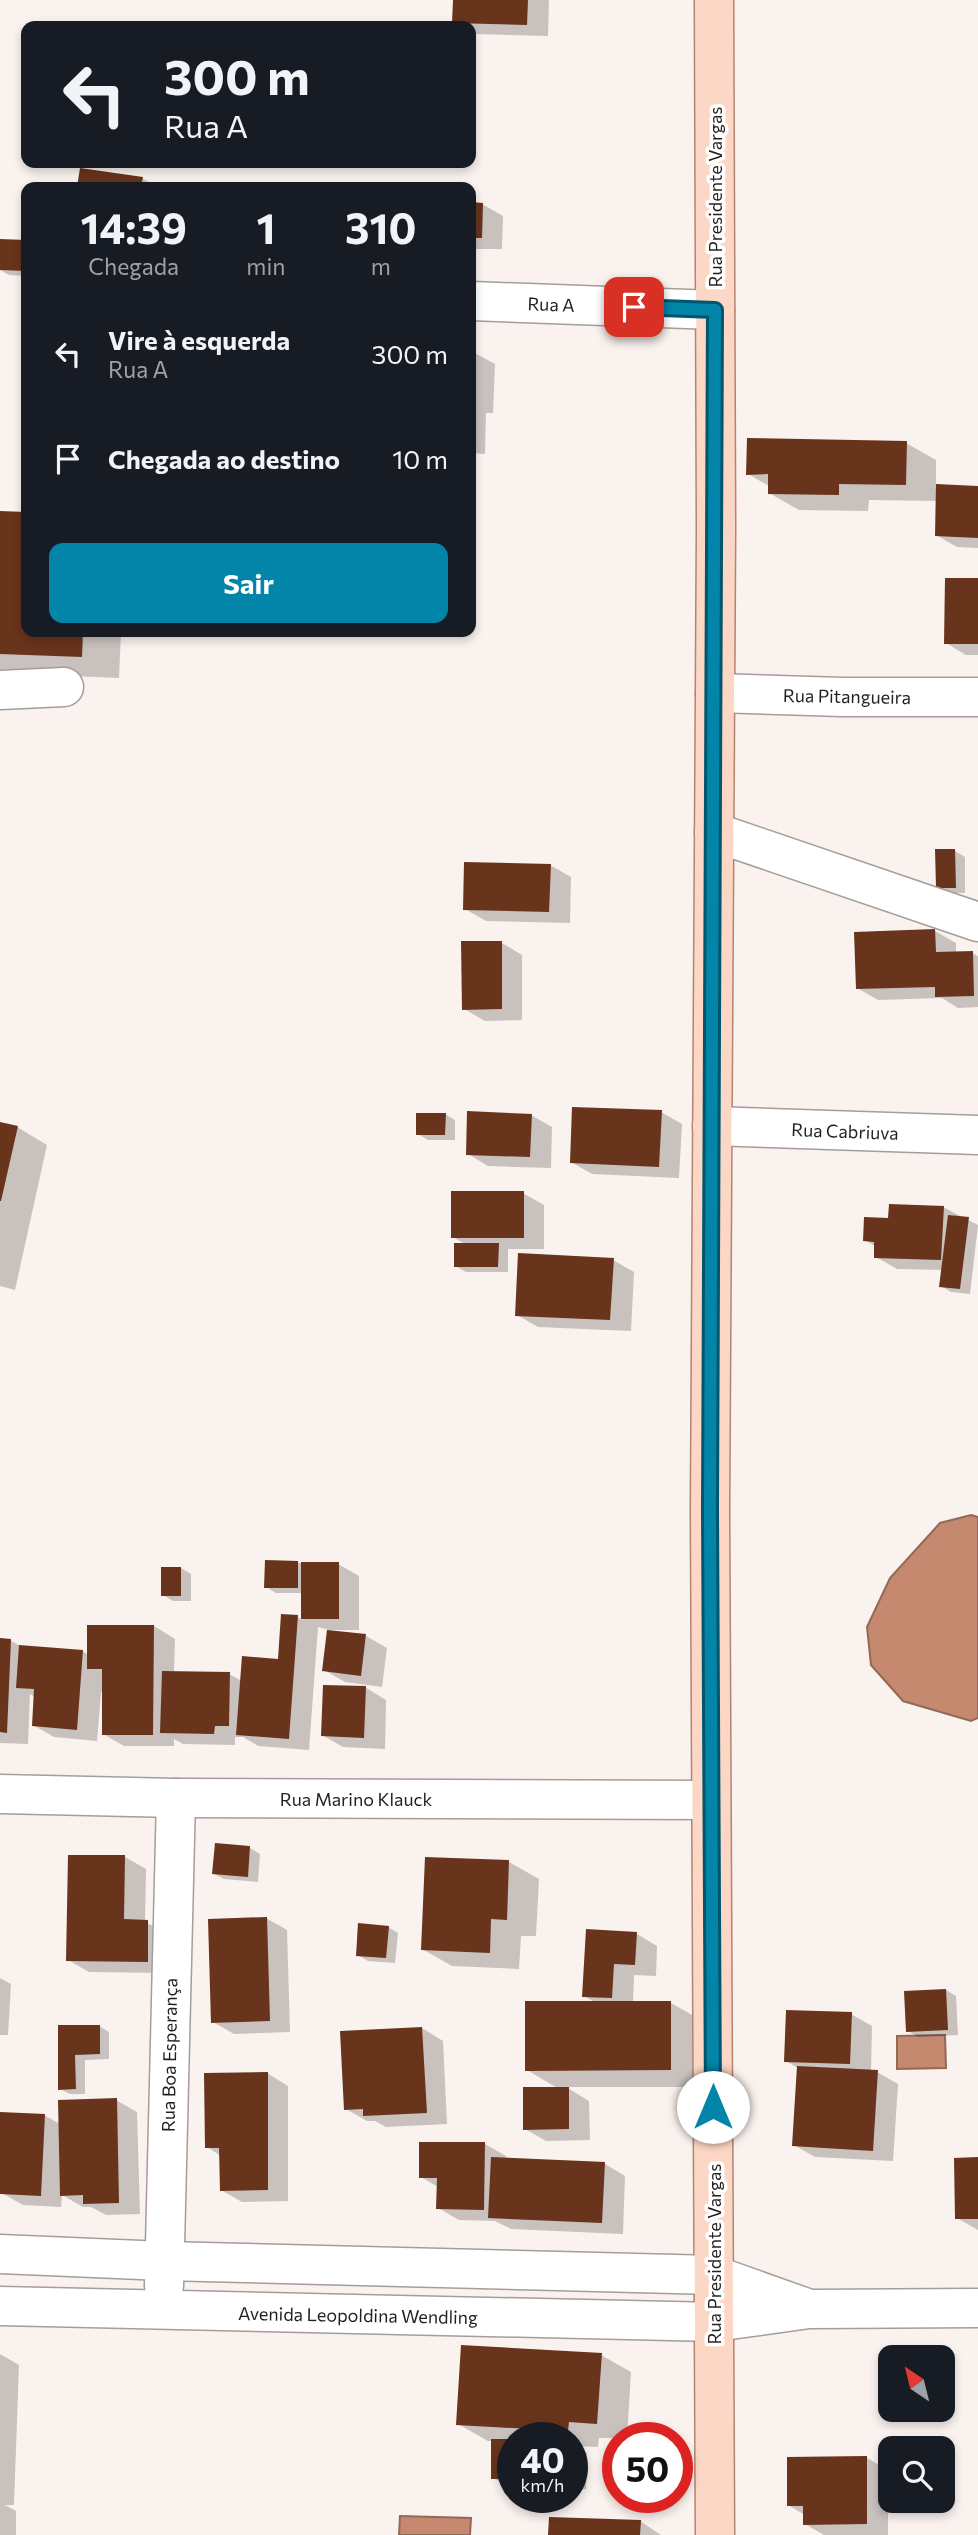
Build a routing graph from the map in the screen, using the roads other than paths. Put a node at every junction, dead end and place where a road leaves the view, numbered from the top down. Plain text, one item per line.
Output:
1 (714, 0) edge
2 (476, 301) edge
3 (715, 310) junction
4 (64, 687) dead end
5 (0, 690) edge
6 (715, 693) junction
7 (978, 697) edge
8 (714, 832) junction
9 (978, 922) edge
10 (712, 1126) junction
11 (978, 1135) edge
12 (0, 1794) edge
13 (176, 1798) junction
14 (711, 1800) junction
15 (0, 2254) edge
16 (164, 2261) junction
17 (714, 2275) junction
18 (0, 2306) edge
19 (978, 2308) edge
20 (809, 2309) junction
21 (164, 2311) junction
22 (715, 2322) junction
23 (715, 2535) edge

1 - 3 main road, Rua Presidente Vargas
2 - 3 street, Rua A
3 - 6 main road, Rua Presidente Vargas
4 - 5 street
6 - 7 street, Rua Pitangueira
6 - 8 main road, Rua Presidente Vargas
8 - 9 street
8 - 10 main road, Rua Presidente Vargas
10 - 11 street, Rua Cabriuva
10 - 14 main road, Rua Presidente Vargas
12 - 13 street, Rua Marino Klauck
13 - 14 street, Rua Marino Klauck
13 - 16 street, Rua Boa Esperança
14 - 17 main road, Rua Presidente Vargas
15 - 16 street
16 - 17 street
16 - 21 street, Rua Boa Esperança
17 - 20 street
17 - 22 main road, Rua Presidente Vargas
18 - 21 street, Avenida Leopoldina Wendling
19 - 20 street
20 - 22 street, Avenida Leopoldina Wendling
21 - 22 street, Avenida Leopoldina Wendling
22 - 23 main road, Rua Presidente Vargas

